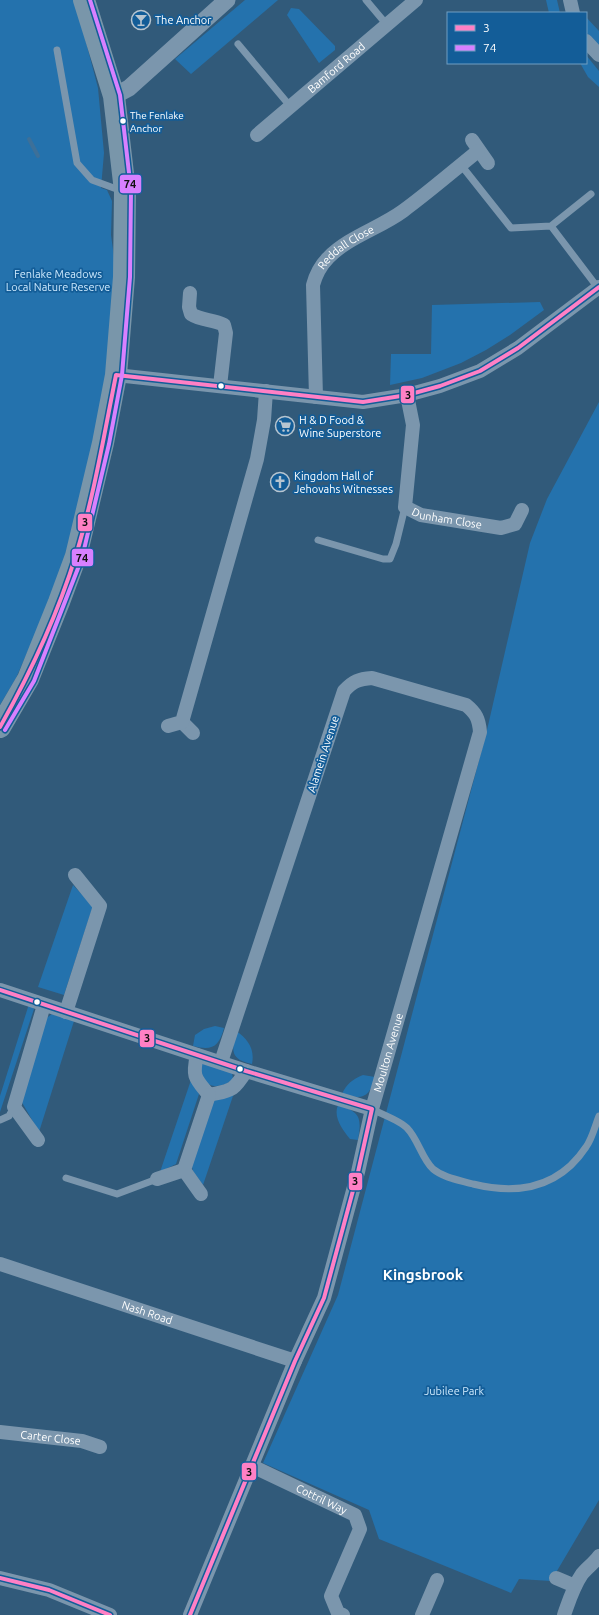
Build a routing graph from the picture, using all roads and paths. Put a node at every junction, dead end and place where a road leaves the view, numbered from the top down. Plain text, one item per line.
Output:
1 (84, 0) edge
2 (227, 0) edge
3 (366, 0) edge
4 (416, 0) edge
5 (570, 0) edge
6 (573, 12) edge
7 (387, 25) junction
8 (587, 42) edge
9 (238, 44) dead end
10 (57, 50) dead end
11 (599, 55) edge
12 (114, 96) junction
13 (290, 106) junction
14 (257, 135) dead end
15 (488, 163) dead end
16 (461, 165) junction
17 (124, 192) junction
18 (591, 194) dead end
19 (551, 226) junction
20 (598, 287) edge
21 (190, 293) dead end
22 (116, 375) junction
23 (220, 386) junction
24 (266, 391) junction
25 (408, 395) junction
26 (316, 397) junction
27 (405, 507) junction
28 (522, 510) dead end
29 (318, 540) dead end
30 (182, 722) junction
31 (168, 726) dead end
32 (0, 727) edge
33 (480, 732) joint
34 (193, 733) dead end
35 (75, 875) dead end
36 (0, 990) edge
37 (44, 1005) junction
38 (66, 1012) junction
39 (197, 1055) junction
40 (221, 1062) junction
41 (246, 1071) junction
42 (208, 1095) junction
43 (14, 1107) junction
44 (372, 1109) junction
45 (599, 1116) edge
46 (0, 1120) edge
47 (38, 1140) dead end
48 (184, 1170) junction
49 (66, 1178) dead end
50 (157, 1179) joint
51 (201, 1194) dead end
52 (0, 1264) edge
53 (295, 1361) junction
54 (0, 1432) edge
55 (100, 1447) dead end
56 (252, 1466) junction
57 (599, 1556) edge
58 (0, 1578) edge
59 (556, 1578) dead end
60 (436, 1580) dead end
61 (575, 1586) junction
62 (110, 1615) edge
63 (190, 1615) edge
64 (343, 1615) edge
65 (422, 1615) edge
66 (564, 1615) edge

1 - 12 main road
2 - 12 street
3 - 7 lane
4 - 7 street, Bamford Road
5 - 6 street
7 - 13 street, Bamford Road
8 - 11 street
9 - 13 lane
10 - 17 lane
12 - 17 main road
13 - 14 street, Bamford Road
15 - 16 street, Reddall Close
16 - 19 lane
16 - 26 street, Reddall Close
17 - 22 main road
18 - 19 lane
19 - 20 lane
20 - 25 street
21 - 23 street
22 - 23 street
22 - 32 main road
23 - 24 street
24 - 26 street
24 - 30 street
25 - 26 street
25 - 27 street, Dunham Close
27 - 28 street, Dunham Close
27 - 29 lane
30 - 31 street
30 - 34 street
33 - 40 street, Alamein Avenue
33 - 44 street, Moulton Avenue
35 - 38 street
36 - 37 street
37 - 38 street
37 - 43 street
38 - 39 street
39 - 40 street
39 - 42 street
40 - 41 street
41 - 42 street
41 - 44 street
42 - 48 street
43 - 46 lane
43 - 47 street
44 - 45 lane
44 - 53 street, Moulton Avenue
48 - 50 street
48 - 51 street
49 - 50 lane
52 - 53 street, Nash Road
53 - 56 street, Moulton Avenue
54 - 55 street, Carter Close
56 - 63 street, Moulton Avenue
56 - 64 street, Cottril Way
57 - 61 street
58 - 62 street
59 - 61 street
60 - 65 street
61 - 66 street

